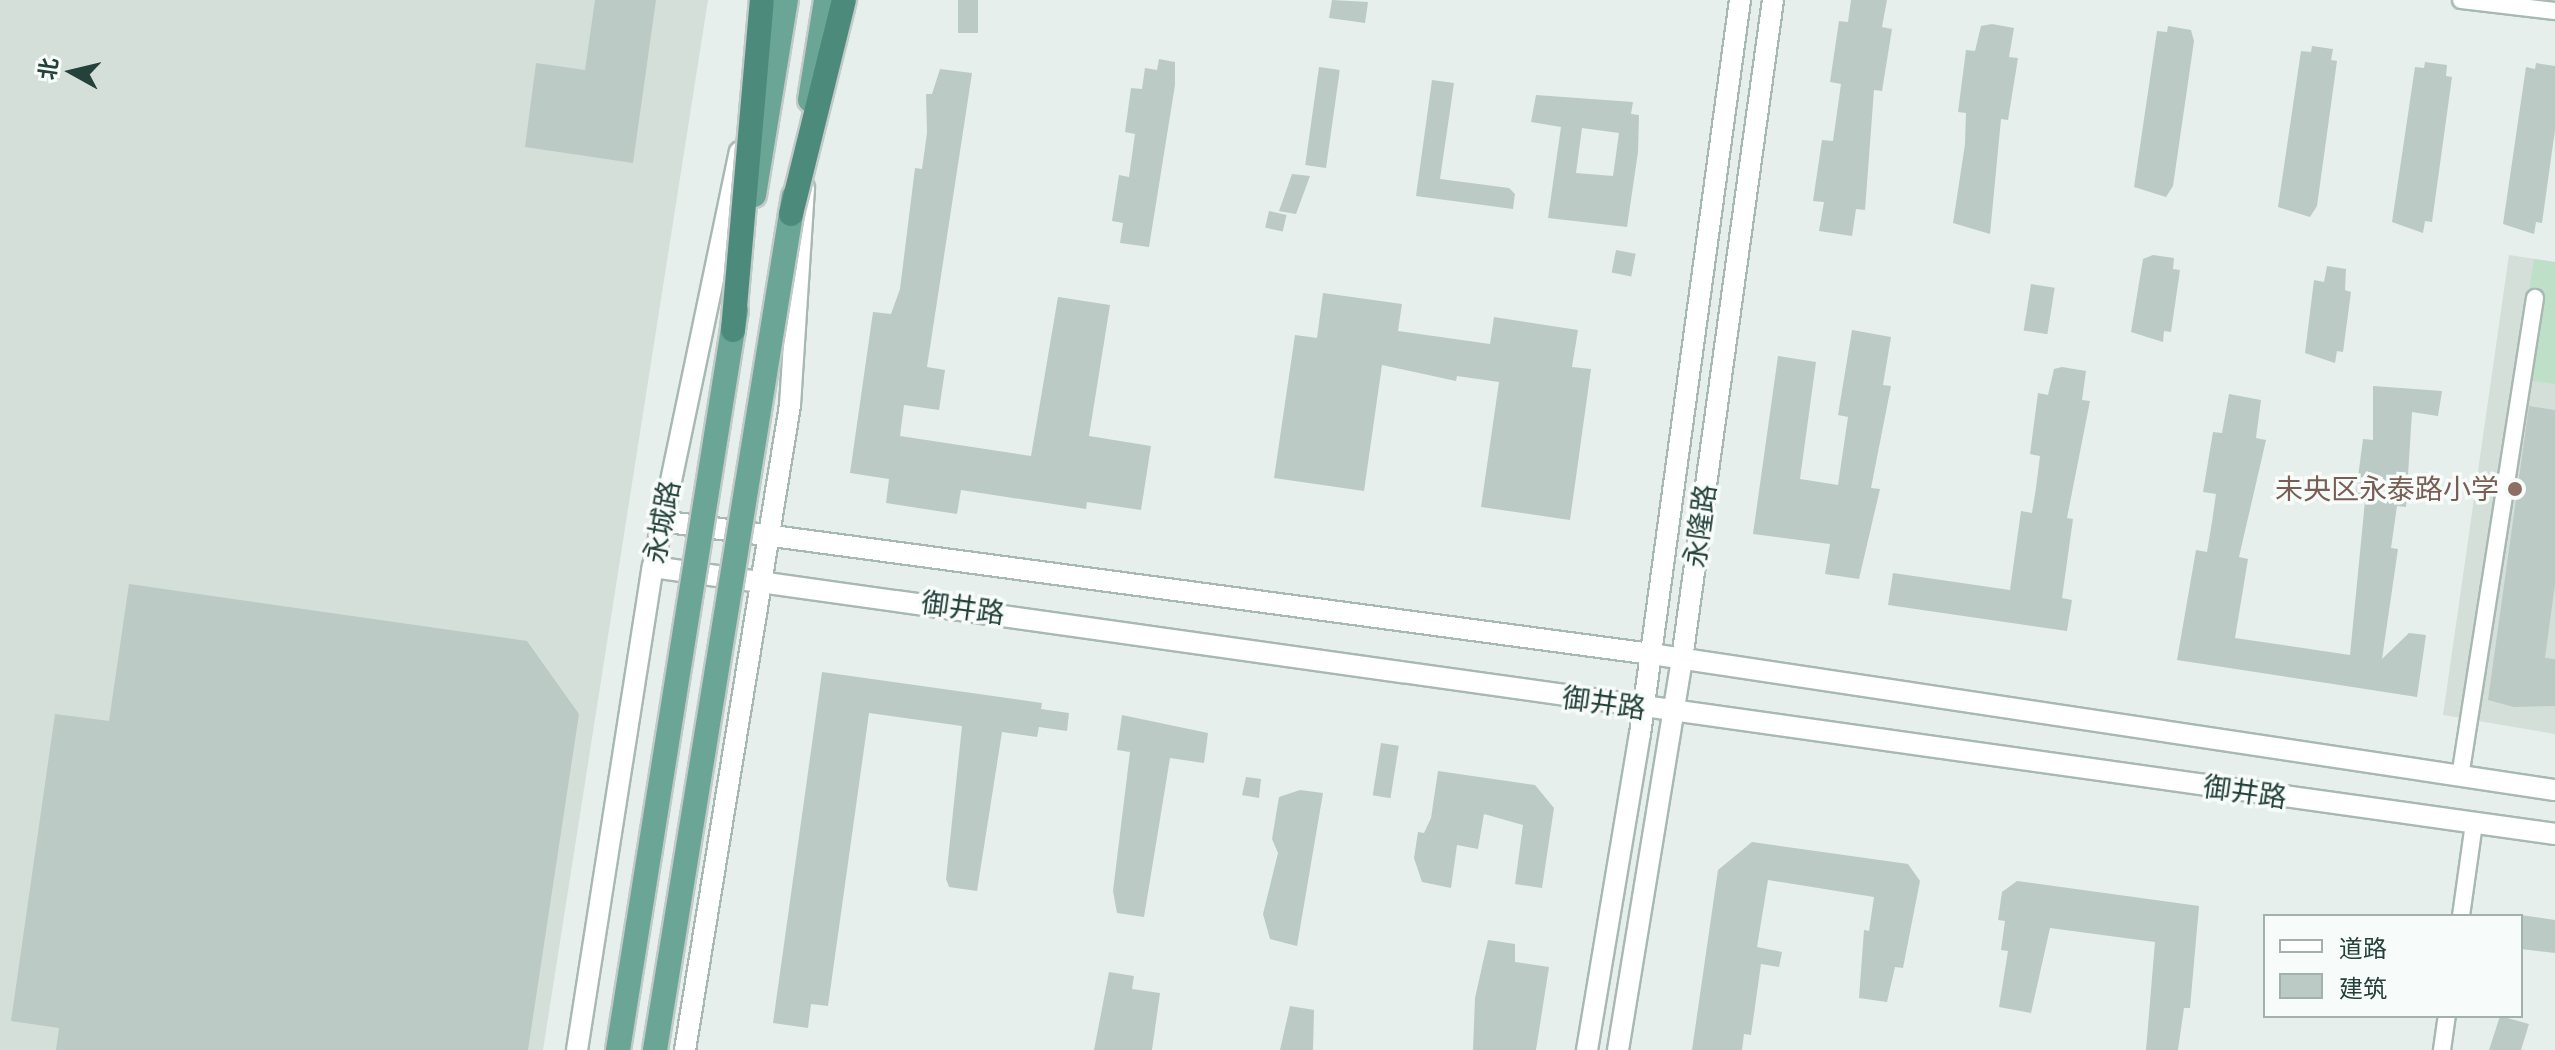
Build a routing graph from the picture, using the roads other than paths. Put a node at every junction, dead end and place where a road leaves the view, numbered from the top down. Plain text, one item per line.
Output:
1 (762, 0) edge
2 (775, 0) edge
3 (786, 0) edge
4 (828, 0) edge
5 (844, 0) edge
6 (1740, 0) edge
7 (1773, 0) edge
8 (2461, 0) edge
9 (2555, 11) edge
10 (791, 214) junction
11 (2535, 298) dead end
12 (733, 330) junction
13 (661, 521) junction
14 (771, 535) junction
15 (653, 567) junction
16 (763, 579) junction
17 (1651, 654) junction
18 (1682, 659) junction
19 (1643, 709) junction
20 (1670, 713) junction
21 (2460, 777) junction
22 (2555, 790) edge
23 (2474, 823) junction
24 (2555, 834) edge
25 (2461, 914) edge
26 (2447, 1018) edge
27 (577, 1050) edge
28 (618, 1050) edge
29 (655, 1050) edge
30 (685, 1050) edge
31 (1587, 1050) edge
32 (1618, 1050) edge
33 (2442, 1050) edge

1 - 12 highway, bridge
2 - 13 street, 永城路
3 - 12 main road, bridge
4 - 10 main road, bridge
4 - 14 street
5 - 10 highway, bridge
6 - 17 street, 永隆路
7 - 18 street, 永隆路
8 - 9 street
10 - 29 main road, bridge
11 - 21 street
12 - 28 main road, bridge
13 - 14 street, 御井路
13 - 15 street, 永城路
14 - 16 street
14 - 17 street, 御井路
15 - 16 street, 御井路
15 - 27 street, 永城路
16 - 19 street, 御井路
16 - 30 street
17 - 18 street, 御井路
17 - 19 street, 永隆路
18 - 20 street, 永隆路
18 - 21 street, 御井路
19 - 20 street, 御井路
19 - 31 street, 永隆路
20 - 23 street, 御井路
20 - 32 street, 永隆路
21 - 22 street, 御井路
23 - 24 street, 御井路
23 - 25 street
26 - 33 street

